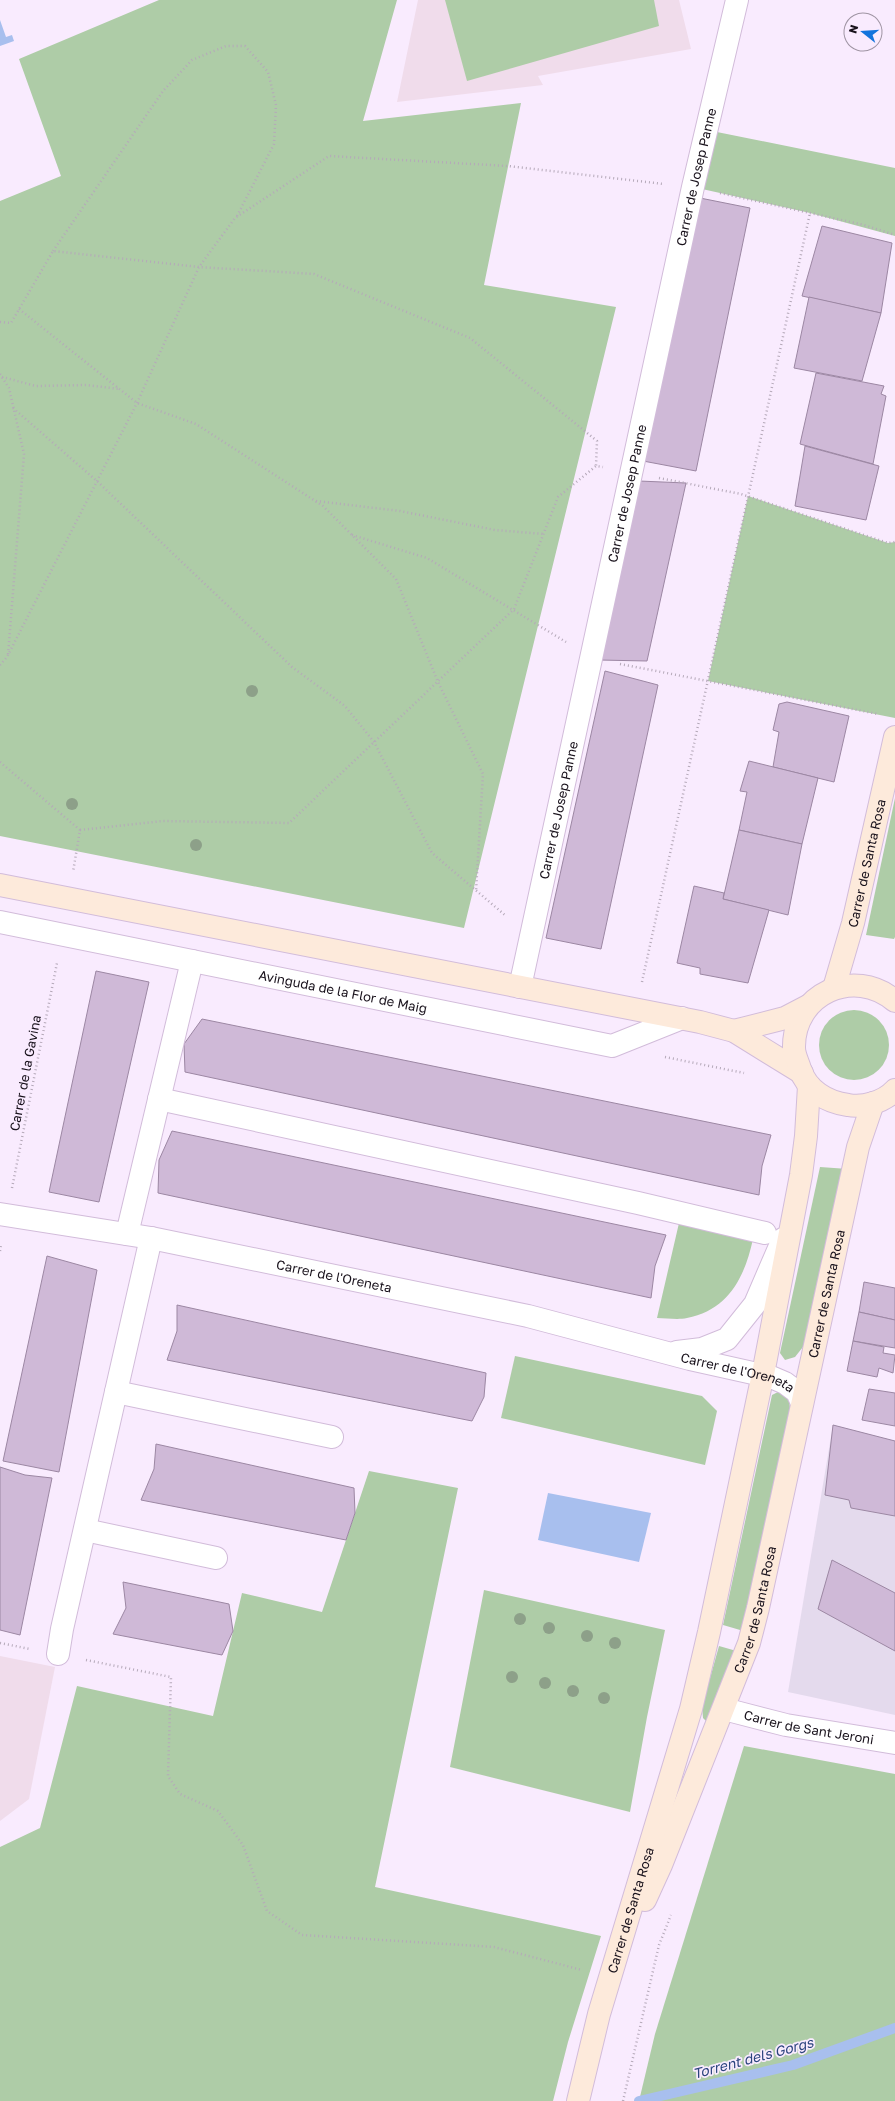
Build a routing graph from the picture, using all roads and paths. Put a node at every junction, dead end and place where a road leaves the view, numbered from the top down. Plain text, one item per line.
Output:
1 (737, 0) edge
2 (693, 187) junction
3 (810, 213) junction
4 (235, 218) junction
5 (895, 235) edge
6 (53, 251) junction
7 (199, 267) junction
8 (19, 309) junction
9 (0, 322) edge
10 (1, 376) edge
11 (120, 390) junction
12 (138, 403) junction
13 (13, 408) junction
14 (596, 466) junction
15 (631, 473) junction
16 (98, 482) junction
17 (748, 496) junction
18 (313, 500) junction
19 (544, 534) junction
20 (351, 535) junction
21 (895, 542) edge
22 (514, 609) junction
23 (7, 657) junction
24 (591, 658) junction
25 (0, 665) edge
26 (708, 681) junction
27 (438, 682) junction
28 (879, 715) dead end
29 (895, 737) edge
30 (374, 742) junction
31 (0, 762) edge
32 (80, 830) junction
33 (0, 885) edge
34 (476, 890) junction
35 (69, 899) junction
36 (0, 922) edge
37 (62, 935) junction
38 (530, 937) junction
39 (192, 961) junction
40 (520, 987) junction
41 (834, 988) junction
42 (895, 1001) edge
43 (808, 1006) junction
44 (636, 1010) junction
45 (682, 1018) junction
46 (734, 1031) junction
47 (664, 1057) dead end
48 (746, 1073) dead end
49 (805, 1080) junction
50 (895, 1090) edge
51 (159, 1099) junction
52 (873, 1103) junction
53 (795, 1208) junction
54 (4, 1214) edge
55 (765, 1233) dead end
56 (128, 1234) junction
57 (151, 1238) junction
58 (0, 1251) edge
59 (665, 1353) junction
60 (763, 1374) junction
61 (116, 1392) junction
62 (802, 1403) junction
63 (332, 1437) dead end
64 (85, 1530) junction
65 (216, 1558) dead end
66 (58, 1654) dead end
67 (171, 1677) dead end
68 (724, 1709) junction
69 (895, 1743) edge
70 (659, 1945) dead end
71 (614, 1966) junction
72 (578, 2101) edge
73 (623, 2101) edge

1 - 2 street, Carrer de Josep Panne
2 - 3 path
2 - 4 path
2 - 15 street, Carrer de Josep Panne
3 - 5 path
3 - 17 path
4 - 6 path
4 - 7 path
6 - 7 path
6 - 8 path
7 - 12 path
7 - 14 path
8 - 9 path
8 - 11 path
10 - 11 path
10 - 13 path
11 - 12 path
12 - 16 path
12 - 18 path
13 - 16 path
13 - 23 path
14 - 15 path
14 - 19 path
15 - 17 path
15 - 24 street, Carrer de Josep Panne
16 - 23 path
16 - 30 path
17 - 21 path
17 - 26 path
18 - 19 path
18 - 20 path
19 - 22 path
20 - 22 path
20 - 27 path
22 - 24 path
22 - 27 path
23 - 25 path
24 - 26 path
24 - 38 street, Carrer de Josep Panne
26 - 28 path
26 - 44 path
27 - 30 path
27 - 34 path
29 - 41 main road, Carrer de Santa Rosa
30 - 32 path
30 - 34 path
31 - 32 path
32 - 35 path
33 - 35 main road
34 - 38 path
35 - 40 main road
36 - 37 street, Avinguda de la Flor de Maig
37 - 39 street, Avinguda de la Flor de Maig
37 - 54 path, Carrer de la Gavina
38 - 40 street, Carrer de Josep Panne
39 - 45 street, Avinguda de la Flor de Maig
39 - 51 street
40 - 44 main road
41 - 42 main road
41 - 43 main road
43 - 46 main road
43 - 49 main road
44 - 45 main road
45 - 46 main road
46 - 49 main road
47 - 48 path
49 - 52 main road
49 - 53 main road, Carrer de Santa Rosa
50 - 52 main road
51 - 55 street
51 - 56 street
52 - 62 main road, Carrer de Santa Rosa
53 - 59 street, Carrer de l'Oreneta
53 - 60 main road, Carrer de Santa Rosa
54 - 56 street, Carrer de l'Oreneta
54 - 58 path, Carrer de la Gavina
56 - 57 street, Carrer de l'Oreneta
57 - 59 street, Carrer de l'Oreneta
57 - 61 street
59 - 60 street, Carrer de l'Oreneta
60 - 62 street, Carrer de l'Oreneta
60 - 71 main road, Carrer de Santa Rosa
61 - 63 street
61 - 64 street
62 - 68 main road, Carrer de Santa Rosa
64 - 65 street
64 - 66 street
67 - 71 path
68 - 69 street, Carrer de Sant Jeroni
68 - 71 main road, Carrer de Santa Rosa
70 - 73 path
71 - 72 main road

